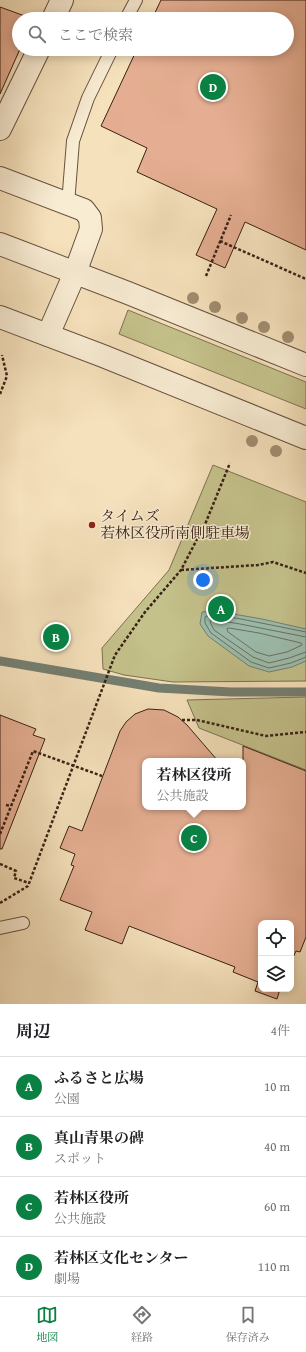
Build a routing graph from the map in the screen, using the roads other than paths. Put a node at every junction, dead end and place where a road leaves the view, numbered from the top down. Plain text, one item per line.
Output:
1 (62, 0) edge
2 (136, 0) edge
3 (56, 12) edge
4 (130, 12) edge
5 (36, 56) edge
6 (109, 56) edge
7 (0, 130) edge
8 (0, 178) edge
9 (68, 204) junction
10 (0, 244) edge
11 (75, 272) junction
12 (0, 316) edge
13 (48, 335) junction
14 (306, 365) edge
15 (306, 438) edge
16 (23, 922) dead end
17 (0, 928) edge

1 - 3 street
2 - 4 lane
5 - 7 street
6 - 9 lane
8 - 9 street
9 - 11 street
10 - 11 street
11 - 13 street
11 - 14 street
12 - 13 street
13 - 15 street
16 - 17 lane

